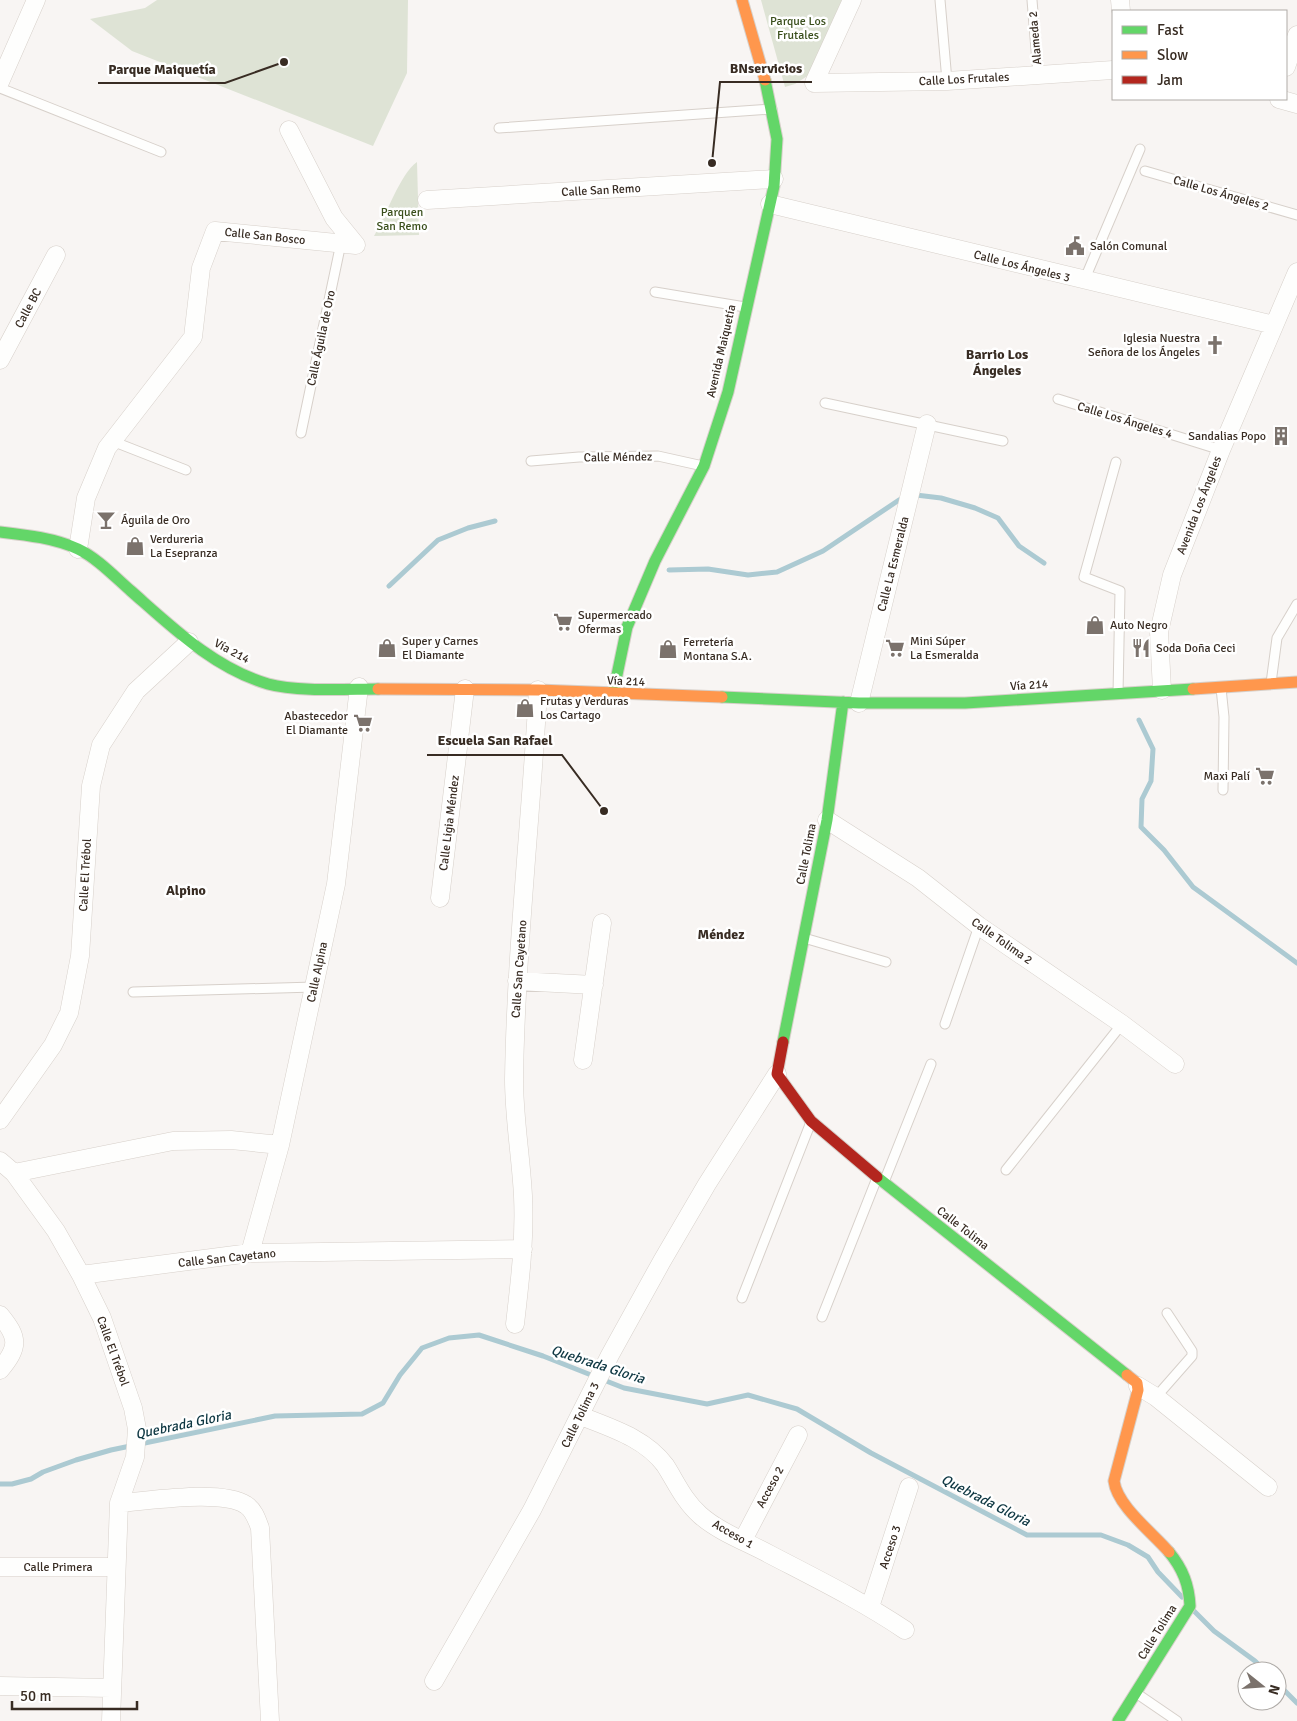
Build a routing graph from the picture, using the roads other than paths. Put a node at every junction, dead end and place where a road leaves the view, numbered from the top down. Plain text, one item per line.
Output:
1 (36, 0) edge
2 (742, 0) edge
3 (852, 0) edge
4 (940, 0) edge
5 (1032, 0) edge
6 (1297, 35) edge
7 (1287, 64) edge
8 (1112, 70) edge
9 (1038, 75) junction
10 (947, 81) junction
11 (0, 82) edge
12 (0, 88) edge
13 (1282, 100) edge
14 (1297, 104) edge
15 (772, 109) junction
16 (500, 128) dead end
17 (289, 130) dead end
18 (1140, 149) dead end
19 (161, 152) dead end
20 (1145, 171) dead end
21 (774, 179) junction
22 (427, 200) dead end
23 (770, 204) junction
24 (1297, 215) edge
25 (340, 243) junction
26 (56, 255) dead end
27 (1297, 272) edge
28 (1084, 281) junction
29 (655, 292) dead end
30 (745, 307) junction
31 (1274, 325) junction
32 (0, 360) edge
33 (1058, 399) dead end
34 (825, 403) dead end
35 (927, 424) junction
36 (301, 433) dead end
37 (1003, 440) dead end
38 (112, 441) junction
39 (1221, 450) junction
40 (531, 461) dead end
41 (1116, 462) dead end
42 (704, 466) junction
43 (186, 470) dead end
44 (0, 532) edge
45 (78, 549) junction
46 (1297, 604) edge
47 (189, 642) junction
48 (1297, 682) edge
49 (1271, 684) junction
50 (359, 687) junction
51 (1221, 688) junction
52 (465, 689) junction
53 (538, 690) junction
54 (1162, 690) junction
55 (613, 694) junction
56 (1118, 694) junction
57 (851, 702) junction
58 (1223, 790) dead end
59 (827, 820) junction
60 (440, 898) dead end
61 (602, 923) dead end
62 (979, 926) junction
63 (804, 938) junction
64 (886, 962) dead end
65 (517, 980) junction
66 (594, 985) junction
67 (314, 987) junction
68 (134, 992) dead end
69 (945, 1024) dead end
70 (1122, 1024) junction
71 (583, 1060) dead end
72 (932, 1064) dead end
73 (1175, 1064) dead end
74 (777, 1074) junction
75 (0, 1120) edge
76 (811, 1122) junction
77 (280, 1144) junction
78 (0, 1161) edge
79 (1006, 1170) dead end
80 (14, 1173) junction
81 (881, 1180) junction
82 (524, 1249) junction
83 (250, 1253) junction
84 (81, 1275) junction
85 (742, 1298) dead end
86 (1167, 1313) dead end
87 (0, 1315) edge
88 (822, 1317) dead end
89 (515, 1324) dead end
90 (0, 1370) edge
91 (1138, 1386) junction
92 (1156, 1397) junction
93 (581, 1416) junction
94 (798, 1435) dead end
95 (909, 1487) dead end
96 (1268, 1487) dead end
97 (119, 1503) junction
98 (742, 1540) junction
99 (0, 1567) edge
100 (115, 1567) junction
101 (870, 1607) junction
102 (905, 1630) dead end
103 (434, 1681) dead end
104 (0, 1686) edge
105 (111, 1688) junction
106 (1136, 1693) junction
107 (111, 1721) edge
108 (270, 1721) edge
109 (1118, 1721) edge
110 (1177, 1721) edge

1 - 11 street
2 - 15 street, Avenida Maiquetía
3 - 10 street, Calle Los Frutales
4 - 10 lane
5 - 9 lane, Alameda 2
6 - 7 street
8 - 9 street, Calle Los Frutales
9 - 10 street, Calle Los Frutales
12 - 19 lane
13 - 14 street
15 - 16 lane
15 - 21 street, Avenida Maiquetía
17 - 25 street
18 - 28 lane
20 - 24 lane, Calle Los Ángeles 2
21 - 22 street, Calle San Remo
21 - 23 street, Avenida Maiquetía
23 - 28 street, Calle Los Ángeles 3
23 - 30 street, Avenida Maiquetía
25 - 36 lane, Calle Águila de Oro
25 - 38 street, Calle San Bosco
26 - 32 street, Calle BC
27 - 31 street, Avenida Los Ángeles
28 - 31 street, Calle Los Ángeles 3
29 - 30 lane
30 - 42 street, Avenida Maiquetía
31 - 39 street, Avenida Los Ángeles
33 - 39 lane, Calle Los Ángeles 4
34 - 35 lane
35 - 37 lane
35 - 57 street, Calle La Esmeralda
38 - 43 lane
38 - 45 street, Calle San Bosco
39 - 54 street, Avenida Los Ángeles
40 - 42 lane, Calle Méndez
41 - 56 lane
42 - 55 street, Avenida Maiquetía
44 - 45 street, Vía 214
45 - 47 street, Vía 214
46 - 49 lane
47 - 50 street, Vía 214
47 - 75 street, Calle El Trébol
48 - 49 street, Vía 214
49 - 51 street, Vía 214
50 - 52 street, Vía 214
50 - 67 street, Calle Alpina
51 - 54 street, Vía 214
51 - 58 lane
52 - 53 street, Vía 214
52 - 60 street, Calle Ligia Méndez
53 - 55 street, Vía 214
53 - 65 street, Calle San Cayetano
54 - 56 street, Vía 214
55 - 57 street, Vía 214
56 - 57 street, Vía 214
57 - 59 street, Calle Tolima
59 - 62 street, Calle Tolima 2
59 - 63 street, Calle Tolima
61 - 66 street
62 - 69 lane
62 - 70 street, Calle Tolima 2
63 - 64 lane
63 - 74 street, Calle Tolima
65 - 66 street
65 - 82 street, Calle San Cayetano
66 - 71 street
67 - 68 lane
67 - 77 street, Calle Alpina
70 - 73 street, Calle Tolima 2
70 - 79 lane
72 - 81 lane
74 - 76 street, Calle Tolima
74 - 93 street, Calle Tolima 3
76 - 81 street, Calle Tolima
76 - 85 lane
77 - 80 street
77 - 83 street, Calle Alpina
78 - 80 street, Calle El Trébol
80 - 84 street, Calle El Trébol
81 - 88 lane
81 - 91 street, Calle Tolima
82 - 83 street, Calle San Cayetano
82 - 89 street, Calle San Cayetano
83 - 84 street, Calle San Cayetano
84 - 97 street, Calle El Trébol
86 - 92 lane
87 - 90 street
91 - 92 street
91 - 106 street, Calle Tolima
92 - 96 street
93 - 98 street, Acceso 1
93 - 103 street, Calle Tolima 3
94 - 98 street, Acceso 2
95 - 101 street, Acceso 3
97 - 100 street, Calle El Trébol
97 - 108 street
98 - 101 street, Acceso 1
99 - 100 street, Calle Primera
100 - 105 street, Calle El Trébol
101 - 102 street, Acceso 1
104 - 105 street
105 - 107 street, Calle El Trébol
106 - 109 street, Calle Tolima
106 - 110 lane

